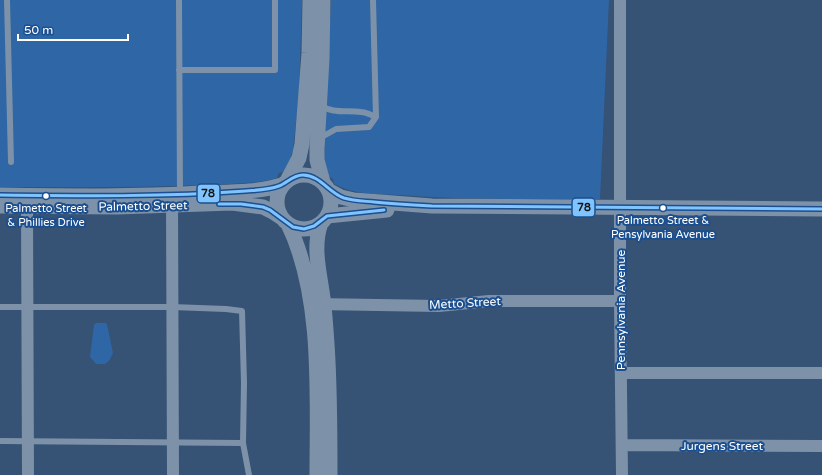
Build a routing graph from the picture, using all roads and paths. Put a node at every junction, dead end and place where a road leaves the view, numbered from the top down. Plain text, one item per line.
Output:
1 (7, 0) edge
2 (179, 0) edge
3 (274, 0) edge
4 (310, 0) edge
5 (323, 0) edge
6 (373, 0) edge
7 (620, 0) edge
8 (179, 70) junction
9 (319, 104) junction
10 (376, 117) junction
11 (317, 139) junction
12 (11, 162) dead end
13 (285, 182) junction
14 (325, 186) junction
15 (0, 195) edge
16 (176, 200) junction
17 (0, 206) edge
18 (27, 206) junction
19 (432, 206) junction
20 (621, 208) junction
21 (822, 209) edge
22 (324, 220) junction
23 (285, 221) junction
24 (620, 301) junction
25 (317, 304) junction
26 (0, 306) edge
27 (28, 307) junction
28 (172, 307) junction
29 (621, 373) junction
30 (822, 373) edge
31 (0, 440) edge
32 (28, 441) junction
33 (173, 441) junction
34 (243, 443) junction
35 (622, 445) junction
36 (822, 446) edge
37 (28, 475) edge
38 (173, 475) edge
39 (248, 475) edge
40 (317, 475) edge
41 (330, 475) edge
42 (622, 475) edge

1 - 12 lane
2 - 8 lane
3 - 8 lane
4 - 13 street
5 - 9 street
6 - 10 lane
7 - 20 street, Pennsylvania Avenue
8 - 16 lane
9 - 10 lane
9 - 11 street
10 - 11 lane
11 - 14 street
13 - 14 street
13 - 16 street, Palmetto Street
13 - 23 street
14 - 19 street
14 - 22 street
15 - 16 street, Palmetto Street
16 - 18 street, Palmetto Street
16 - 23 street, Palmetto Street
16 - 28 street
17 - 18 street, Palmetto Street
18 - 27 street
19 - 20 street
19 - 22 street
20 - 21 street
20 - 24 street, Pennsylvania Avenue
22 - 23 street
22 - 25 street
23 - 25 street
24 - 25 street, Metto Street
24 - 29 street, Pennsylvania Avenue
25 - 40 street
25 - 41 street
26 - 27 lane
27 - 28 lane
27 - 32 street
28 - 33 street
28 - 34 lane
29 - 30 street
29 - 35 street, Pennsylvania Avenue
31 - 32 lane
32 - 33 lane
32 - 37 street
33 - 34 lane
33 - 38 street
34 - 39 lane
35 - 36 street, Jurgens Street
35 - 42 street, Pennsylvania Avenue

